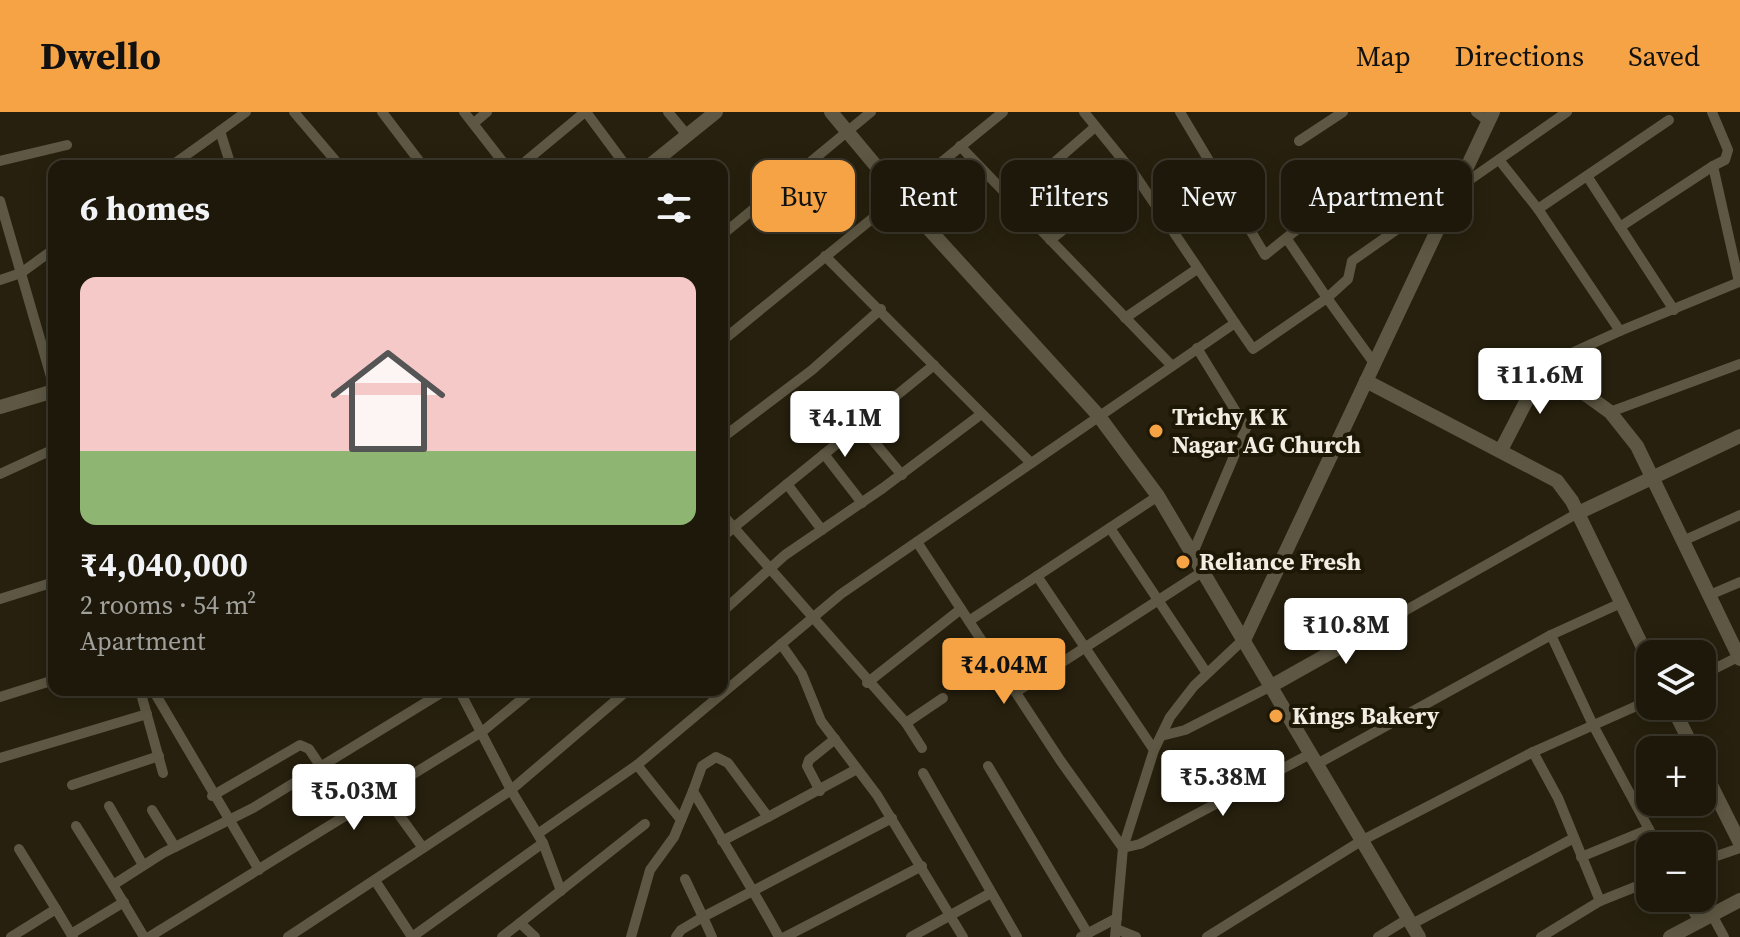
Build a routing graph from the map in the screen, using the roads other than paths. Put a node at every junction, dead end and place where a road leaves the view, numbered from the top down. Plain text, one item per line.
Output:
1 (246, 112) edge
2 (294, 112) edge
3 (382, 112) edge
4 (464, 112) edge
5 (487, 112) edge
6 (586, 112) edge
7 (668, 112) edge
8 (716, 112) edge
9 (831, 112) edge
10 (871, 112) edge
11 (1003, 112) edge
12 (1084, 112) edge
13 (1180, 112) edge
14 (1343, 112) edge
15 (1567, 112) edge
16 (1712, 112) edge
17 (1486, 115) edge
18 (1669, 120) dead end
19 (474, 123) junction
20 (1095, 127) junction
21 (847, 130) junction
22 (220, 131) junction
23 (687, 135) junction
24 (1299, 141) dead end
25 (67, 145) dead end
26 (960, 146) junction
27 (179, 160) edge
28 (229, 160) edge
29 (335, 160) edge
30 (418, 160) edge
31 (502, 160) edge
32 (527, 160) edge
33 (622, 160) edge
34 (656, 160) edge
35 (871, 160) edge
36 (943, 160) edge
37 (1057, 160) edge
38 (1122, 160) edge
39 (1468, 160) edge
40 (0, 161) edge
41 (1500, 161) junction
42 (1713, 166) junction
43 (1587, 176) junction
44 (1137, 178) edge
45 (1472, 179) edge
46 (1001, 189) edge
47 (0, 201) edge
48 (1538, 209) junction
49 (871, 219) edge
50 (3, 221) edge
51 (1620, 227) junction
52 (728, 230) edge
53 (933, 232) edge
54 (1042, 232) edge
55 (1060, 232) edge
56 (1296, 232) edge
57 (1393, 232) edge
58 (1436, 232) edge
59 (1287, 239) junction
60 (1050, 240) junction
61 (48, 253) edge
62 (825, 256) junction
63 (1197, 269) junction
64 (21, 273) junction
65 (0, 280) edge
66 (1740, 282) edge
67 (1327, 298) junction
68 (881, 309) junction
69 (1674, 310) junction
70 (1125, 318) junction
71 (1235, 323) junction
72 (1620, 331) junction
73 (728, 336) edge
74 (1197, 348) junction
75 (1374, 363) junction
76 (1740, 364) edge
77 (934, 365) junction
78 (1545, 365) junction
79 (1172, 366) junction
80 (48, 368) edge
81 (1366, 381) junction
82 (48, 391) edge
83 (0, 407) edge
84 (1610, 412) junction
85 (980, 415) junction
86 (1098, 415) junction
87 (860, 425) junction
88 (728, 433) edge
89 (1740, 436) edge
90 (1501, 450) junction
91 (48, 452) edge
92 (824, 454) junction
93 (1031, 463) junction
94 (0, 474) edge
95 (902, 475) junction
96 (1653, 476) junction
97 (787, 484) junction
98 (1158, 496) junction
99 (862, 503) junction
100 (1578, 513) junction
101 (1740, 515) edge
102 (728, 520) edge
103 (734, 527) junction
104 (1110, 528) junction
105 (822, 530) junction
106 (728, 532) edge
107 (1685, 540) junction
108 (917, 542) junction
109 (1192, 555) junction
110 (770, 569) junction
111 (1202, 572) junction
112 (1037, 576) junction
113 (1740, 582) edge
114 (48, 584) edge
115 (1712, 594) junction
116 (0, 599) edge
117 (1157, 601) junction
118 (1621, 603) junction
119 (728, 607) edge
120 (961, 609) junction
121 (1401, 613) joint
122 (812, 618) junction
123 (969, 621) junction
124 (1551, 635) junction
125 (1245, 638) junction
126 (1639, 640) edge
127 (781, 644) junction
128 (1085, 648) junction
129 (1740, 657) edge
130 (1716, 668) edge
131 (1206, 672) junction
132 (48, 682) edge
133 (867, 683) junction
134 (1273, 685) junction
135 (728, 689) edge
136 (1016, 692) junction
137 (142, 696) edge
138 (156, 696) edge
139 (436, 696) edge
140 (463, 696) edge
141 (525, 696) edge
142 (621, 696) edge
143 (719, 696) edge
144 (0, 697) edge
145 (943, 698) dead end
146 (1636, 706) edge
147 (147, 714) junction
148 (906, 723) junction
149 (1593, 725) junction
150 (483, 731) junction
151 (1161, 736) junction
152 (835, 739) junction
153 (922, 748) dead end
154 (1154, 750) junction
155 (1533, 752) junction
156 (159, 756) junction
157 (0, 758) edge
158 (1315, 758) junction
159 (637, 765) junction
160 (988, 766) dead end
161 (321, 767) junction
162 (857, 769) junction
163 (163, 773) dead end
164 (923, 773) dead end
165 (72, 785) dead end
166 (511, 790) junction
167 (693, 791) junction
168 (820, 791) junction
169 (384, 794) junction
170 (212, 796) junction
171 (1716, 796) edge
172 (109, 806) dead end
173 (152, 810) dead end
174 (768, 817) junction
175 (892, 818) junction
176 (226, 820) junction
177 (681, 820) junction
178 (645, 824) dead end
179 (76, 826) dead end
180 (1649, 829) junction
181 (1651, 832) edge
182 (541, 838) junction
183 (1574, 838) junction
184 (722, 841) junction
185 (1361, 841) junction
186 (1740, 845) edge
187 (175, 847) junction
188 (423, 848) junction
189 (1123, 848) junction
190 (19, 849) dead end
191 (1716, 855) edge
192 (1581, 857) junction
193 (143, 865) junction
194 (922, 866) junction
195 (259, 870) junction
196 (685, 879) dead end
197 (376, 882) junction
198 (113, 885) junction
199 (1636, 887) edge
200 (754, 890) junction
201 (561, 891) junction
202 (989, 894) junction
203 (1740, 900) edge
204 (1600, 901) junction
205 (124, 902) junction
206 (56, 909) junction
207 (1699, 912) edge
208 (952, 916) junction
209 (703, 917) junction
210 (1705, 918) junction
211 (520, 923) junction
212 (1414, 926) edge
213 (1116, 928) edge
214 (1085, 935) edge
215 (72, 936) edge
216 (11, 937) edge
217 (146, 937) edge
218 (288, 937) edge
219 (412, 937) edge
220 (502, 937) edge
221 (535, 937) edge
222 (631, 937) edge
223 (676, 937) edge
224 (712, 937) edge
225 (782, 937) edge
226 (911, 937) edge
227 (963, 937) edge
228 (1017, 937) edge
229 (1136, 937) edge
230 (1207, 937) edge
231 (1378, 937) edge
232 (1541, 937) edge
233 (1670, 937) edge
234 (1724, 937) edge

1 - 22 street
2 - 29 street
3 - 30 street
4 - 19 street
5 - 19 street
6 - 32 street
6 - 33 street
7 - 23 street
8 - 23 street
9 - 21 street
10 - 21 street
11 - 26 street
12 - 20 street
13 - 59 street
14 - 24 street
15 - 41 street
16 - 42 street
17 - 39 street
18 - 43 street
19 - 31 street
20 - 37 street
20 - 38 street
21 - 35 street
21 - 52 street
22 - 27 street
22 - 28 street
23 - 34 street
25 - 40 street
26 - 36 street
26 - 46 street
41 - 45 street
41 - 48 street
42 - 51 street
42 - 66 street
43 - 48 street
43 - 51 street
44 - 63 street
47 - 50 street
48 - 72 street
49 - 62 street
50 - 64 street
51 - 69 street
53 - 86 street
54 - 60 street
55 - 60 street
56 - 59 street
57 - 67 street
58 - 75 street
59 - 67 street
60 - 70 street
61 - 64 street
62 - 68 street
62 - 73 street
63 - 70 street
63 - 71 street
64 - 65 street
64 - 80 street
66 - 69 street
67 - 71 street
67 - 75 street
68 - 77 street
68 - 88 street
69 - 72 street
70 - 79 street
71 - 74 street
72 - 78 street
74 - 79 street
74 - 109 street
75 - 81 street
76 - 84 street
77 - 85 street
77 - 87 street
78 - 84 street
78 - 90 street
79 - 86 street
81 - 90 street
81 - 125 street
82 - 83 street
84 - 96 street
85 - 93 street
85 - 95 street
86 - 93 street
86 - 98 street
87 - 92 street
87 - 95 street
89 - 96 street
90 - 100 street
91 - 94 street
92 - 97 street
92 - 99 street
93 - 108 street
95 - 99 street
96 - 100 street
96 - 107 street
97 - 103 street
97 - 105 street
98 - 104 street
98 - 109 street
99 - 105 street
100 - 118 street
100 - 121 street
101 - 107 street
102 - 103 street
103 - 106 street
103 - 110 street
104 - 112 street
104 - 117 street
105 - 110 street
107 - 115 street
108 - 120 street
108 - 122 street
109 - 111 street
110 - 119 street
110 - 122 street
111 - 117 street
111 - 125 street
112 - 123 street
112 - 128 street
113 - 115 street
114 - 116 street
115 - 129 street
117 - 128 street
117 - 131 street
118 - 124 street
118 - 126 street
120 - 123 street
120 - 133 street
121 - 134 street
122 - 127 street
122 - 133 street
123 - 136 street
124 - 149 street
124 - 158 street
125 - 131 street
125 - 134 street
127 - 135 street
127 - 152 street
128 - 136 street
128 - 154 street
129 - 130 street
131 - 151 street
132 - 144 street
133 - 148 street
134 - 151 street
134 - 158 street
136 - 189 street
137 - 147 street
138 - 170 street
139 - 161 street
140 - 150 street
141 - 150 street
142 - 166 street
143 - 159 street
145 - 148 street
146 - 149 street
147 - 156 street
147 - 157 street
148 - 153 street
149 - 155 street
149 - 180 street
150 - 166 street
150 - 169 street
151 - 154 street
152 - 162 street
152 - 168 street
154 - 189 street
155 - 183 street
155 - 185 street
156 - 163 street
156 - 165 street
158 - 185 street
158 - 189 street
159 - 177 street
159 - 182 street
160 - 214 street
161 - 170 street
161 - 176 street
162 - 168 street
162 - 175 street
164 - 202 street
166 - 182 street
166 - 188 street
167 - 174 street
167 - 177 street
167 - 184 street
168 - 174 street
169 - 188 street
169 - 195 street
170 - 176 street
171 - 186 street
172 - 193 street
173 - 187 street
174 - 184 street
175 - 194 street
175 - 200 street
176 - 187 street
176 - 195 street
177 - 222 street
178 - 201 street
179 - 198 street
180 - 181 street
180 - 192 street
182 - 201 street
182 - 219 street
183 - 192 street
183 - 212 street
184 - 200 street
185 - 212 street
185 - 230 street
186 - 191 street
187 - 193 street
188 - 197 street
189 - 213 street
190 - 206 street
192 - 204 street
193 - 198 street
194 - 208 street
194 - 225 street
195 - 217 street
196 - 209 street
197 - 218 street
197 - 219 street
198 - 205 street
199 - 204 street
200 - 209 street
200 - 225 street
201 - 211 street
202 - 208 street
202 - 228 street
203 - 210 street
204 - 232 street
205 - 215 street
205 - 217 street
206 - 215 street
206 - 216 street
207 - 210 street
208 - 226 street
208 - 227 street
209 - 223 street
209 - 224 street
210 - 233 street
210 - 234 street
211 - 220 street
211 - 221 street
212 - 231 street
213 - 214 street
213 - 229 street

